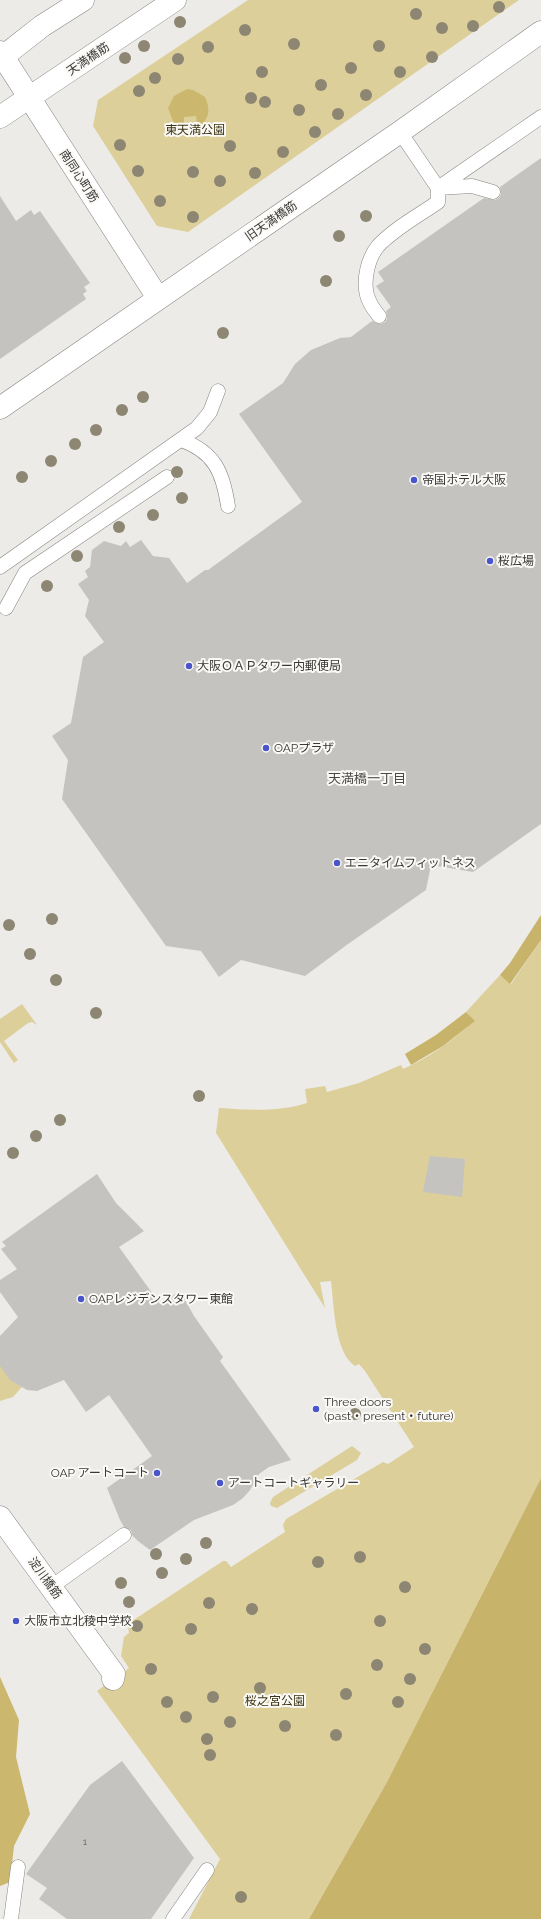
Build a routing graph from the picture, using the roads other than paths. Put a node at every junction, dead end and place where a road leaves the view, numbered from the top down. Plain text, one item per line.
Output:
1 (83, 0) edge
2 (175, 0) edge
3 (541, 32) edge
4 (1, 56) edge
5 (29, 98) junction
6 (0, 117) edge
7 (541, 117) edge
8 (400, 132) junction
9 (438, 188) junction
10 (493, 192) dead end
11 (158, 298) junction
12 (379, 316) dead end
13 (218, 391) dead end
14 (0, 408) edge
15 (181, 440) junction
16 (167, 476) dead end
17 (228, 506) dead end
18 (0, 567) edge
19 (6, 608) dead end
20 (0, 1517) edge
21 (124, 1535) dead end
22 (51, 1587) junction
23 (113, 1679) dead end
24 (18, 1867) dead end
25 (207, 1870) dead end
26 (11, 1919) edge
27 (174, 1919) edge

1 - 4 street
2 - 5 street, 天満橋筋
3 - 8 street, 旧天満橋筋
4 - 5 street, 南同心町筋
5 - 6 street, 天満橋筋
5 - 11 street, 南同心町筋
7 - 9 lane
8 - 9 lane
8 - 11 street, 旧天満橋筋
9 - 10 lane
9 - 12 lane
11 - 14 street, 旧天満橋筋
13 - 15 lane
15 - 17 lane
15 - 18 lane
16 - 19 lane
20 - 22 street, 淀川橋筋
21 - 22 lane
22 - 23 street, 淀川橋筋
24 - 26 lane
25 - 27 lane

